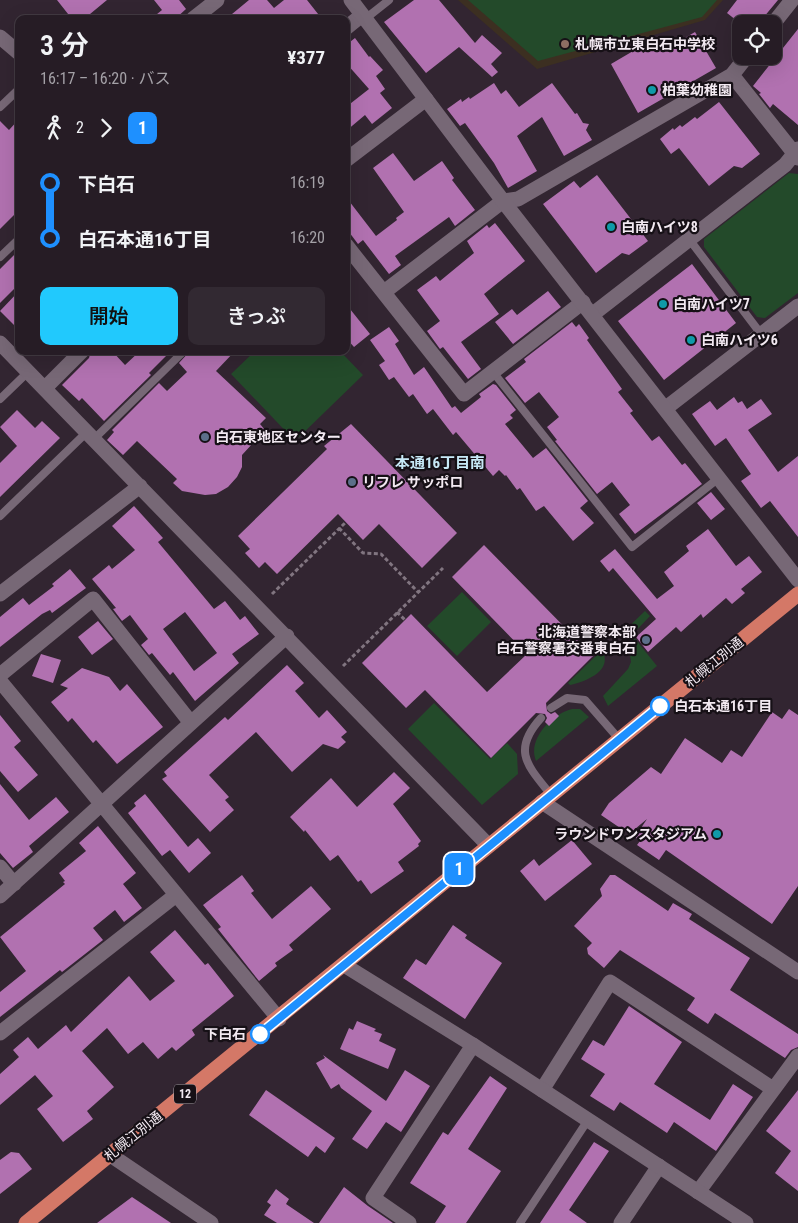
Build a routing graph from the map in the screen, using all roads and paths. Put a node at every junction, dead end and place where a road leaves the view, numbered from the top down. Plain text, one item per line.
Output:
1 (216, 0) edge
2 (350, 0) edge
3 (389, 0) edge
4 (792, 0) edge
5 (198, 15) edge
6 (780, 15) edge
7 (364, 17) junction
8 (350, 26) edge
9 (0, 37) edge
10 (15, 50) edge
11 (740, 65) edge
12 (732, 75) junction
13 (15, 92) edge
14 (426, 99) junction
15 (0, 106) edge
16 (797, 153) edge
17 (350, 157) edge
18 (503, 201) junction
19 (688, 239) junction
20 (15, 243) edge
21 (350, 250) edge
22 (0, 257) edge
23 (384, 292) junction
24 (798, 306) edge
25 (588, 308) junction
26 (761, 334) junction
27 (0, 343) edge
28 (78, 355) edge
29 (180, 355) edge
30 (28, 372) junction
31 (493, 372) junction
32 (45, 388) junction
33 (0, 399) edge
34 (666, 408) junction
35 (90, 435) junction
36 (720, 477) junction
37 (140, 486) junction
38 (0, 516) edge
39 (346, 522) dead end
40 (340, 528) junction
41 (443, 568) dead end
42 (798, 580) edge
43 (418, 592) junction
44 (0, 594) edge
45 (272, 594) dead end
46 (798, 594) edge
47 (397, 612) junction
48 (404, 620) dead end
49 (286, 636) junction
50 (343, 666) dead end
51 (0, 675) edge
52 (0, 681) edge
53 (551, 708) dead end
54 (540, 718) dead end
55 (191, 723) junction
56 (619, 739) junction
57 (547, 798) junction
58 (102, 805) junction
59 (488, 845) junction
60 (0, 867) edge
61 (14, 884) junction
62 (176, 894) junction
63 (0, 896) edge
64 (344, 965) junction
65 (798, 972) edge
66 (279, 1019) junction
67 (0, 1033) edge
68 (473, 1046) junction
69 (798, 1056) edge
70 (773, 1089) junction
71 (542, 1090) junction
72 (588, 1120) junction
73 (109, 1154) junction
74 (659, 1166) junction
75 (698, 1192) junction
76 (26, 1223) edge
77 (211, 1223) edge
78 (409, 1223) edge
79 (520, 1223) edge
80 (621, 1223) edge
81 (746, 1223) edge

1 - 5 street
2 - 7 street
3 - 7 lane
4 - 6 street
7 - 8 street
7 - 14 street
9 - 10 street
11 - 12 street
12 - 16 street
12 - 18 street
13 - 15 lane
14 - 17 street
14 - 18 street
16 - 19 street
18 - 23 street
18 - 25 street
19 - 25 street
19 - 26 lane
20 - 22 lane
21 - 23 street
23 - 31 street
24 - 26 street
25 - 31 street
25 - 34 street
26 - 34 street
27 - 30 street
28 - 32 street
29 - 35 lane
30 - 32 street
30 - 33 lane
31 - 36 lane
32 - 35 street
34 - 36 street
35 - 37 street
35 - 38 lane
36 - 42 street
37 - 44 street
37 - 49 street
39 - 40 path
40 - 43 path
40 - 45 path
41 - 43 path
43 - 47 path
46 - 56 highway, 札幌江別通 / 12
47 - 48 path
47 - 50 path
49 - 55 street
49 - 59 street
51 - 55 street
52 - 58 street
53 - 56 lane
54 - 57 lane
55 - 58 street
56 - 57 highway, 札幌江別通 / 12
57 - 59 highway, 札幌江別通 / 12
57 - 65 street
58 - 61 street
58 - 62 street
59 - 64 highway, 札幌江別通 / 12
60 - 61 street
61 - 63 street
62 - 66 street
62 - 67 street
64 - 66 highway, 札幌江別通 / 12
64 - 68 street
66 - 73 highway, 札幌江別通 / 12
68 - 71 street
68 - 78 street
69 - 70 street
70 - 71 street
70 - 75 street
71 - 72 street
72 - 74 street
72 - 79 lane
73 - 76 highway, 札幌江別通 / 12
73 - 77 street
74 - 75 street
74 - 80 street
75 - 81 street

